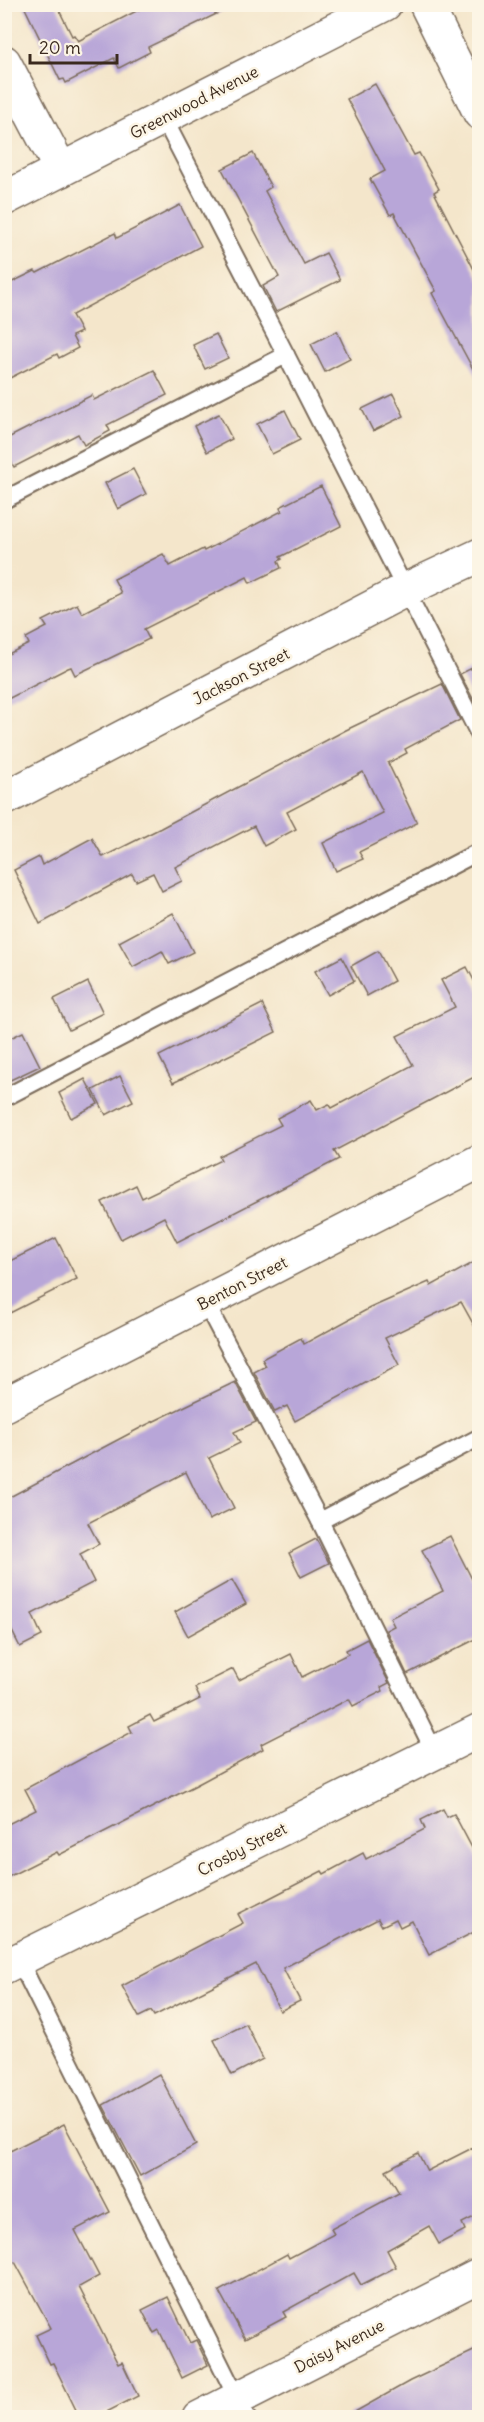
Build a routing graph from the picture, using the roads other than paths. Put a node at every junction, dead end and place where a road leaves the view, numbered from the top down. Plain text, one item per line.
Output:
1 (385, 4) edge
2 (426, 4) edge
3 (4, 62) edge
4 (480, 114) edge
5 (163, 117) junction
6 (61, 170) junction
7 (4, 200) edge
8 (286, 355) junction
9 (4, 500) edge
10 (480, 555) edge
11 (405, 590) junction
12 (480, 735) edge
13 (4, 798) edge
14 (480, 850) edge
15 (4, 1098) edge
16 (480, 1161) edge
17 (205, 1302) junction
18 (4, 1405) edge
19 (480, 1437) edge
20 (320, 1521) junction
21 (480, 1730) edge
22 (435, 1753) junction
23 (12, 1964) edge
24 (480, 2275) edge
25 (242, 2408) edge
26 (199, 2418) edge

1 - 5 street, Greenwood Avenue
2 - 4 street
3 - 6 street
5 - 6 street, Greenwood Avenue
5 - 8 lane
6 - 7 street, Greenwood Avenue
8 - 9 lane
8 - 11 lane
10 - 11 street, Jackson Street
11 - 12 lane
11 - 13 street, Jackson Street
14 - 15 lane
16 - 17 street, Benton Street
17 - 18 street, Benton Street
17 - 20 lane
19 - 20 lane
20 - 22 lane
21 - 22 street, Crosby Street
22 - 23 street, Crosby Street
23 - 25 lane
24 - 25 street, Daisy Avenue
25 - 26 street, Daisy Avenue

